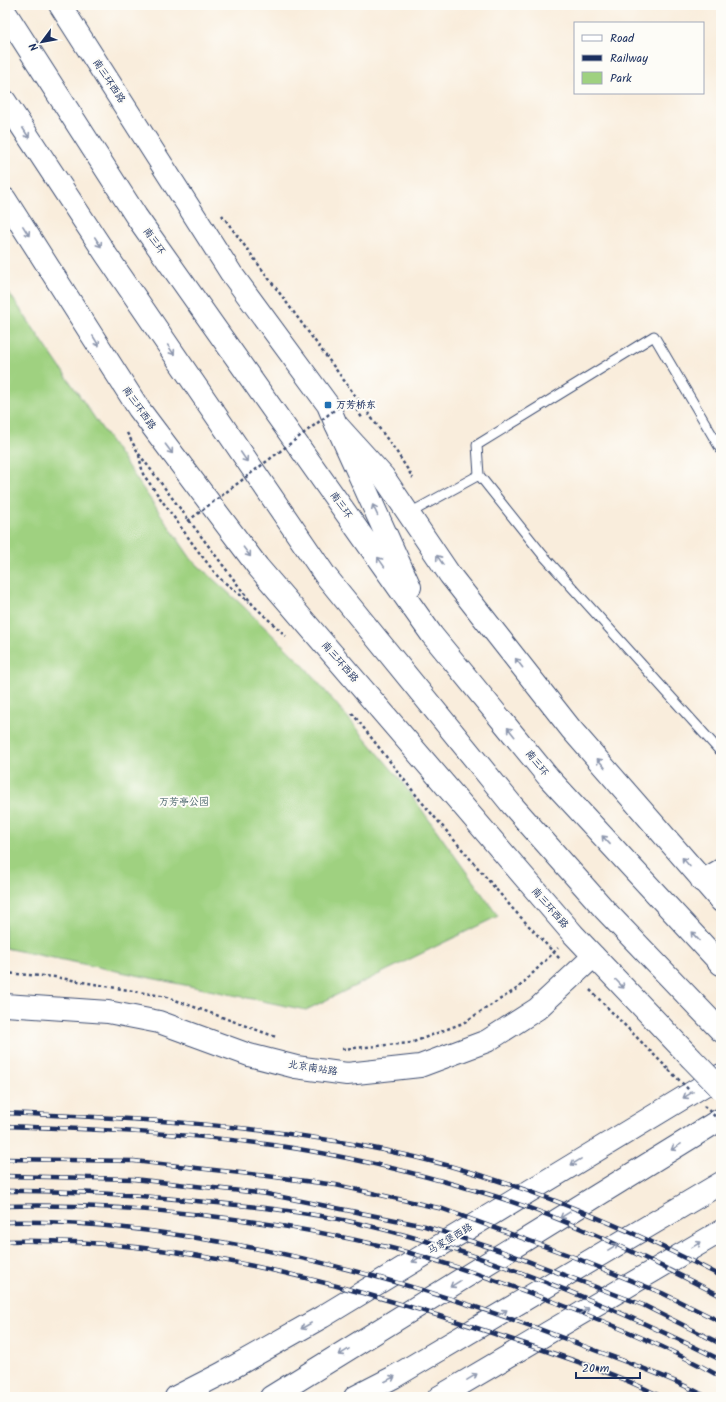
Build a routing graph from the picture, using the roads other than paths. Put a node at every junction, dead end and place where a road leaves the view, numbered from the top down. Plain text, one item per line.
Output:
1 (60, 5) edge
2 (5, 12) edge
3 (5, 101) edge
4 (5, 198) edge
5 (336, 424) junction
6 (721, 450) edge
7 (479, 475) junction
8 (408, 514) junction
9 (432, 635) junction
10 (721, 748) edge
11 (721, 870) edge
12 (702, 881) junction
13 (721, 902) edge
14 (594, 956) junction
15 (721, 964) edge
16 (5, 1005) edge
17 (721, 1031) edge
18 (721, 1075) edge
19 (721, 1089) edge
20 (721, 1119) edge
21 (721, 1183) edge
22 (721, 1230) edge
23 (176, 1397) edge
24 (271, 1397) edge
25 (355, 1397) edge
26 (439, 1397) edge

1 - 5 main road, 南三环西路
9 -> 2 main road, 南三环
3 -> 17 main road
4 -> 14 main road, 南三环西路
5 - 8 main road, 南三环西路
9 -> 5 main road
6 - 7 lane
7 - 8 lane
7 - 10 lane
12 -> 8 main road, 南三环西路
15 -> 9 main road, 南三环
11 - 12 main road
12 - 13 main road, 南三环西路
14 - 16 main road, 北京南站路
14 -> 19 main road, 南三环西路, bridge
18 -> 23 main road, 马家堡西路
20 -> 24 main road
25 -> 21 main road
26 -> 22 main road

